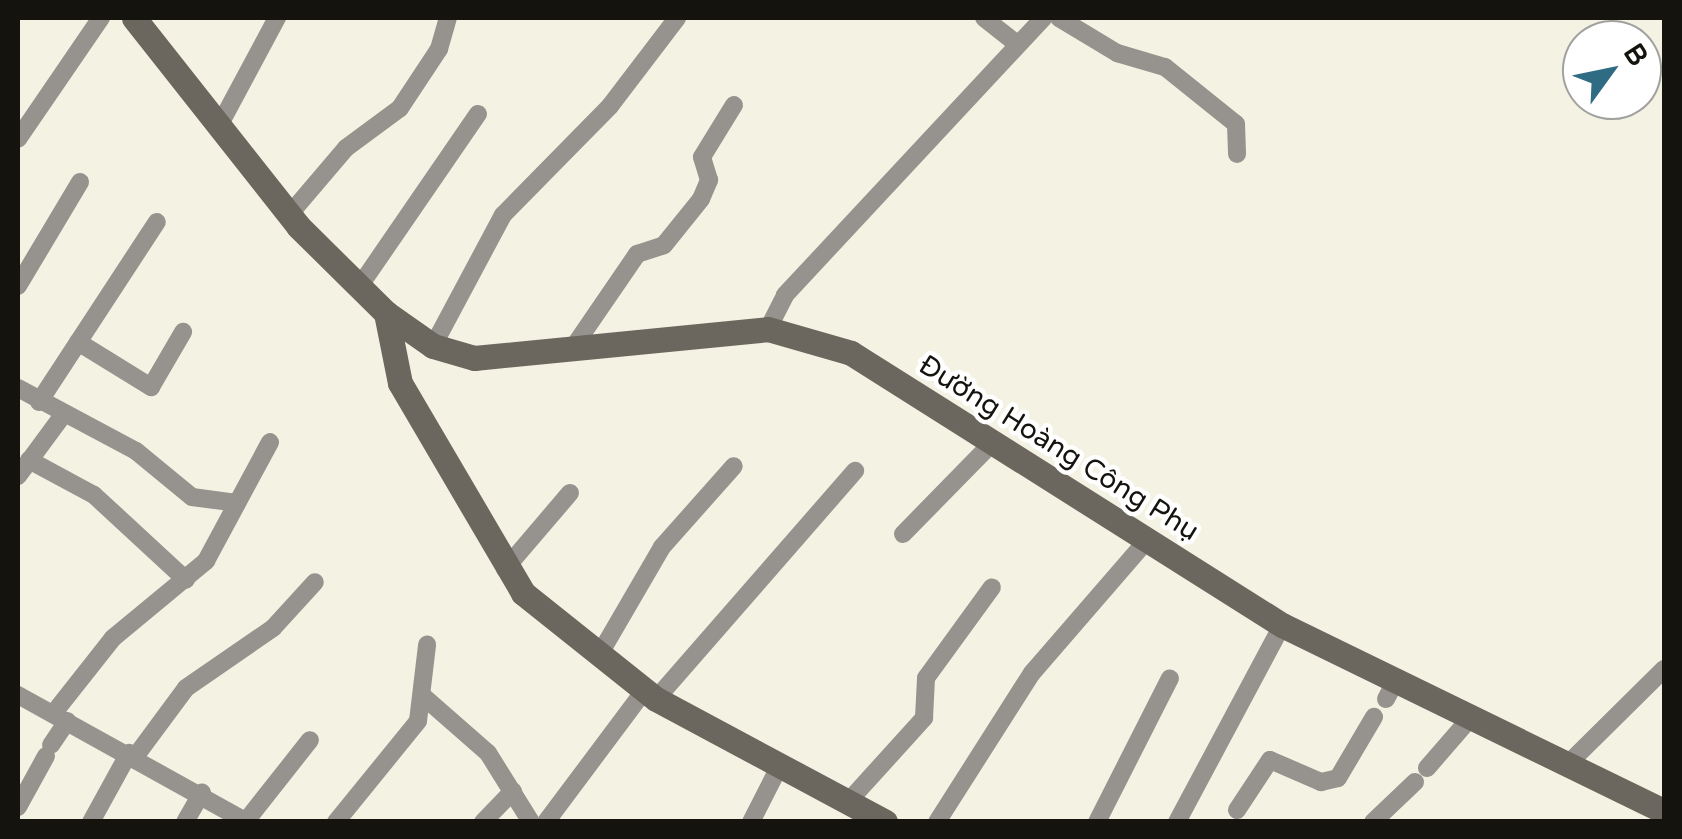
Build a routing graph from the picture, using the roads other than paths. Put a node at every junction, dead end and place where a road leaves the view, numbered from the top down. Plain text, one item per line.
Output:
1 (101, 18) edge
2 (134, 18) edge
3 (276, 18) edge
4 (448, 18) edge
5 (677, 18) edge
6 (984, 18) edge
7 (1043, 18) edge
8 (1059, 18) edge
9 (1018, 44) junction
10 (734, 104) dead end
11 (478, 114) dead end
12 (220, 126) junction
13 (18, 139) edge
14 (1237, 154) dead end
15 (80, 182) dead end
16 (289, 215) junction
17 (157, 222) dead end
18 (18, 286) edge
19 (359, 287) junction
20 (386, 313) junction
21 (768, 329) junction
22 (183, 332) dead end
23 (78, 342) junction
24 (433, 346) junction
25 (570, 352) junction
26 (18, 388) edge
27 (39, 402) junction
28 (63, 415) junction
29 (994, 441) junction
30 (270, 442) dead end
31 (29, 460) junction
32 (734, 466) dead end
33 (855, 471) dead end
34 (18, 476) edge
35 (570, 494) dead end
36 (237, 503) junction
37 (903, 534) dead end
38 (1148, 540) junction
39 (505, 568) junction
40 (186, 580) junction
41 (315, 582) dead end
42 (992, 588) dead end
43 (1282, 625) junction
44 (426, 646) dead end
45 (598, 657) junction
46 (1664, 669) edge
47 (1170, 678) dead end
48 (650, 695) junction
49 (18, 696) edge
50 (424, 697) junction
51 (1472, 716) junction
52 (1374, 717) dead end
53 (60, 718) junction
54 (310, 740) dead end
55 (132, 755) junction
56 (1568, 763) junction
57 (778, 766) junction
58 (513, 791) junction
59 (202, 792) junction
60 (847, 803) junction
61 (18, 807) edge
62 (1236, 810) dead end
63 (1664, 811) edge
64 (247, 821) edge
65 (92, 822) edge
66 (185, 822) edge
67 (336, 822) edge
68 (484, 822) edge
69 (531, 822) edge
70 (546, 822) edge
71 (751, 822) edge
72 (885, 822) edge
73 (937, 822) edge
74 (1098, 822) edge
75 (1176, 822) edge
76 (1373, 822) edge

1 - 13 street
2 - 12 street, Đường Hoàng Công Phụ
3 - 12 street
4 - 16 street
5 - 24 street
6 - 9 street
7 - 9 street
8 - 14 street
9 - 21 street
10 - 25 street
11 - 19 street
12 - 16 street, Đường Hoàng Công Phụ
15 - 18 street
16 - 19 street, Đường Hoàng Công Phụ
17 - 23 street
19 - 20 street, Đường Hoàng Công Phụ
20 - 24 street, Đường Hoàng Công Phụ
20 - 39 street
21 - 25 street, Đường Hoàng Công Phụ
21 - 29 street, Đường Hoàng Công Phụ
22 - 23 street
23 - 27 street
24 - 25 street, Đường Hoàng Công Phụ
26 - 27 street
27 - 28 street
28 - 31 street
28 - 36 street
29 - 37 street
29 - 38 street, Đường Hoàng Công Phụ
30 - 36 street
31 - 34 street
31 - 40 street
32 - 45 street
33 - 48 street
35 - 39 street
36 - 40 street
38 - 43 street, Đường Hoàng Công Phụ
38 - 73 street
39 - 45 street
40 - 53 street
41 - 55 street
42 - 60 street
43 - 51 street, Đường Hoàng Công Phụ
43 - 75 street
44 - 50 street
45 - 48 street
46 - 56 street
47 - 74 street
48 - 57 street
48 - 70 street
49 - 53 street
50 - 58 street
50 - 67 street
51 - 56 street, Đường Hoàng Công Phụ
51 - 76 street
52 - 62 street
53 - 55 street
53 - 61 street
54 - 64 street
55 - 59 street
55 - 65 street
56 - 63 street, Đường Hoàng Công Phụ
57 - 60 street
57 - 71 street
58 - 68 street
58 - 69 street
59 - 64 street
59 - 66 street
60 - 72 street

